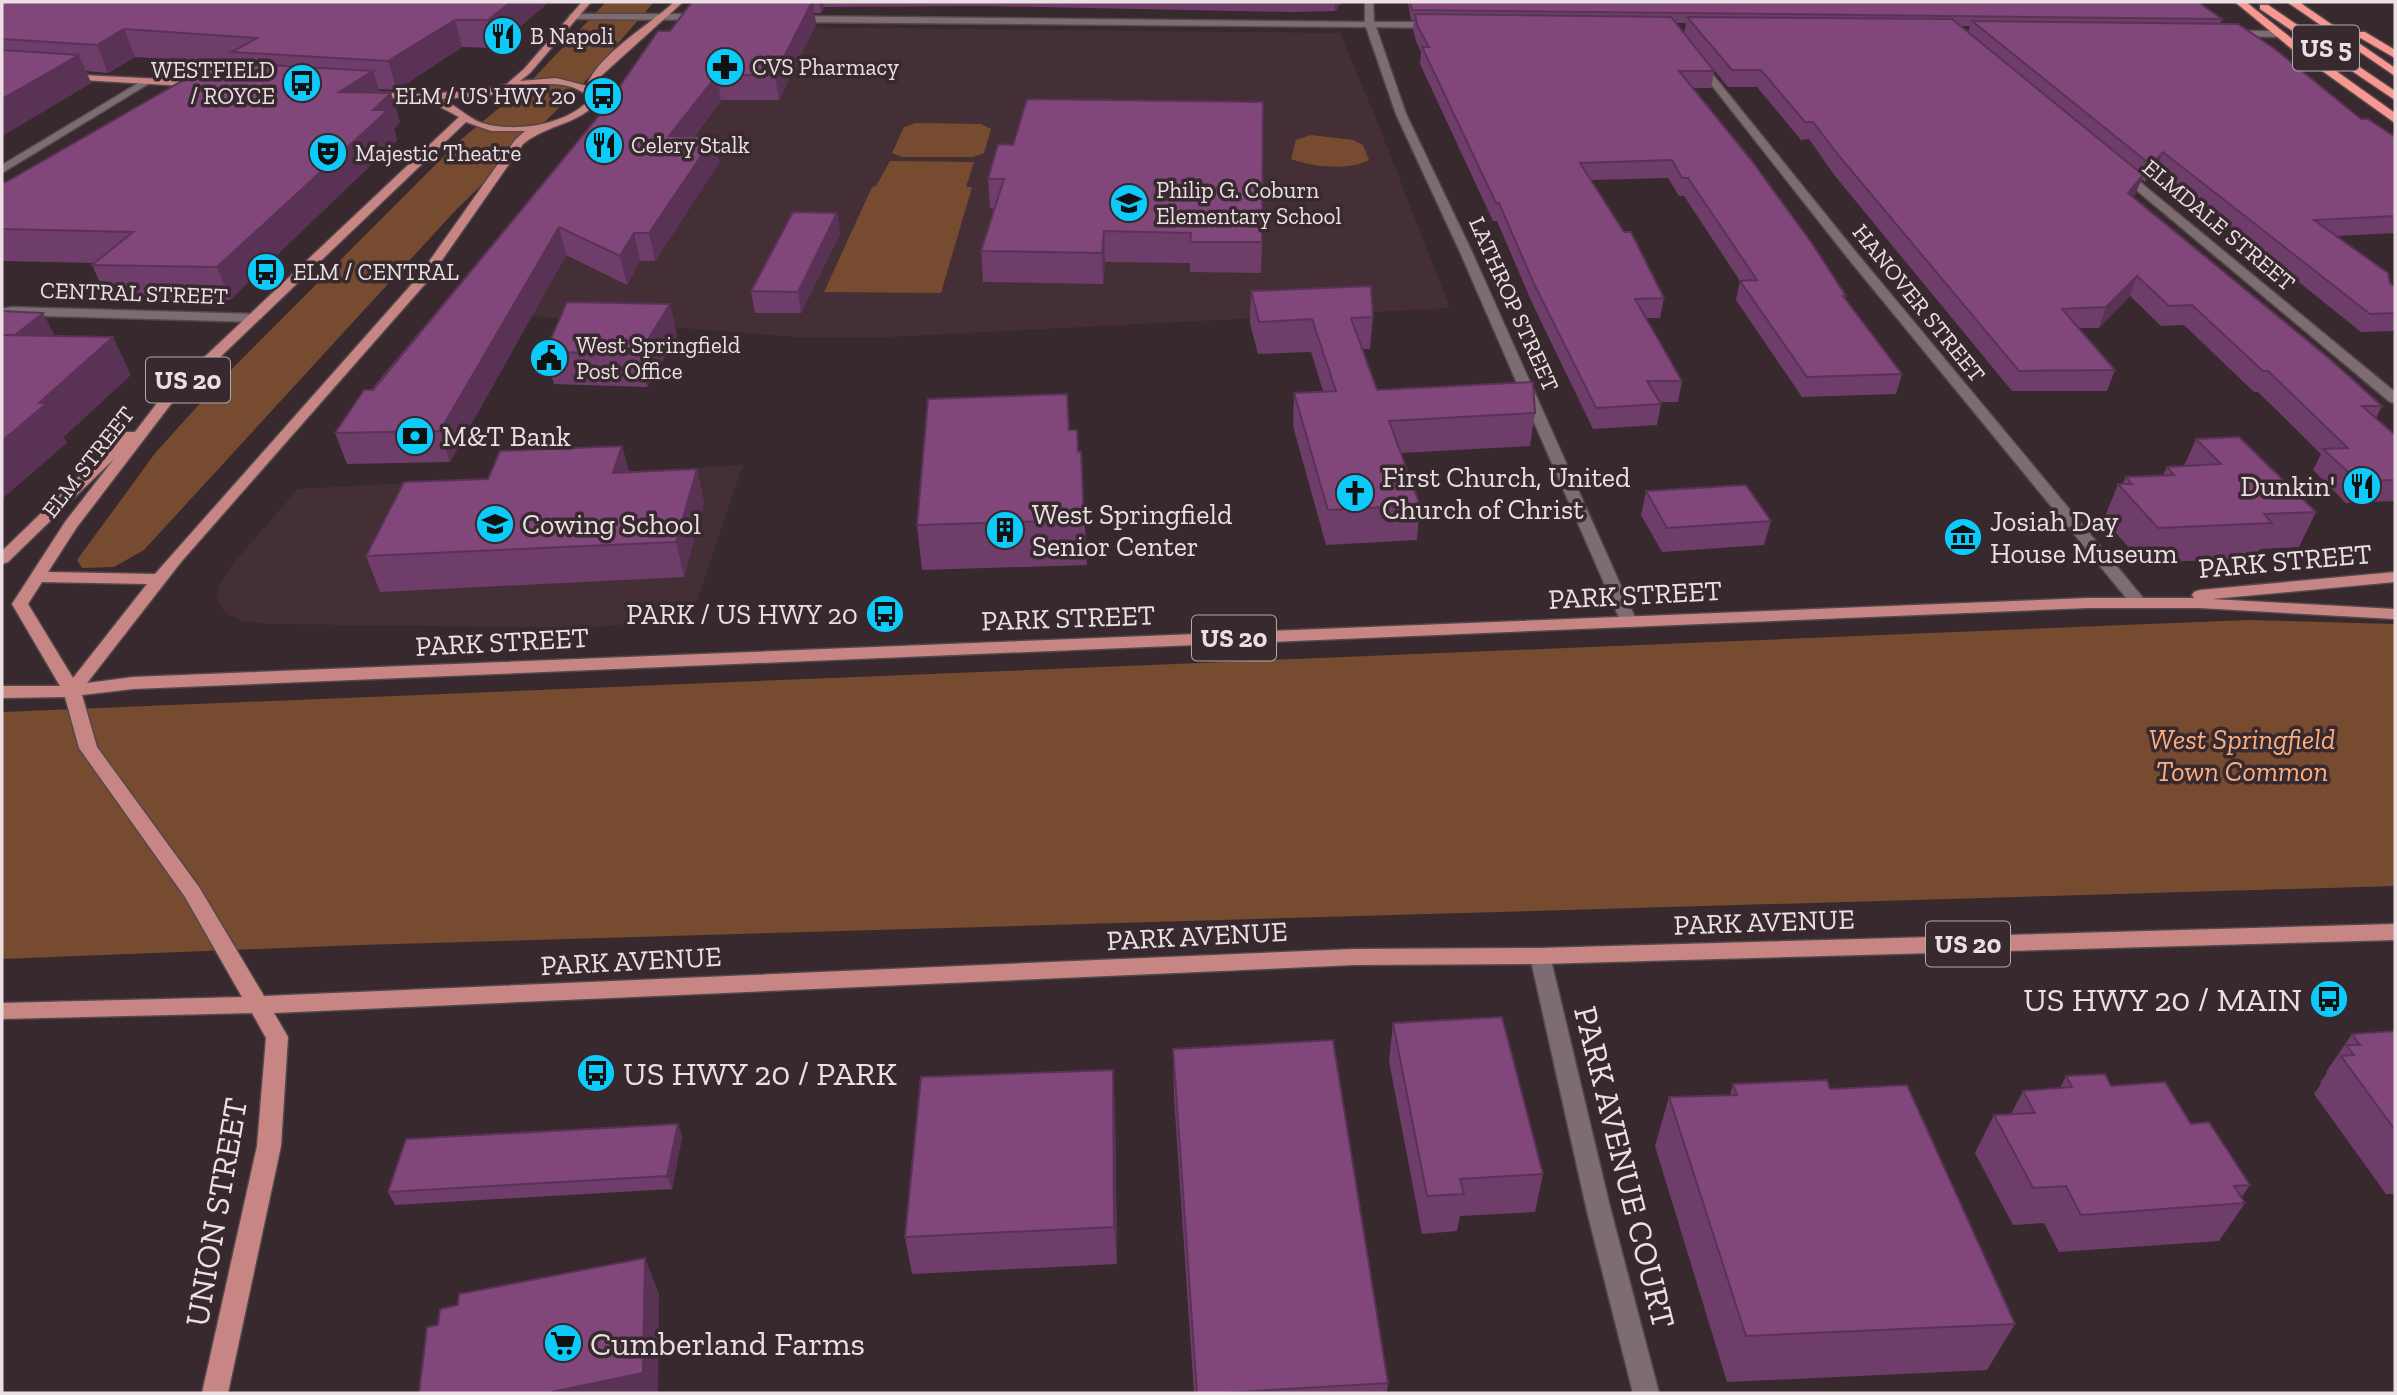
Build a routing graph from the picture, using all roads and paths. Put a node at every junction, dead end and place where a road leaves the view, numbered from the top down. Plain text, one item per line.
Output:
1 (587, 2) edge
2 (679, 2) edge
3 (1368, 2) edge
4 (2240, 2) edge
5 (2256, 2) edge
6 (2292, 2) edge
7 (2306, 2) edge
8 (574, 16) junction
9 (666, 16) junction
10 (716, 17) edge
11 (783, 18) edge
12 (1370, 24) junction
13 (1440, 25) edge
14 (2219, 33) edge
15 (2279, 34) junction
16 (1692, 54) edge
17 (2395, 55) edge
18 (2395, 73) edge
19 (54, 75) edge
20 (148, 81) junction
21 (209, 84) edge
22 (499, 88) junction
23 (592, 92) junction
24 (355, 93) edge
25 (483, 93) junction
26 (2395, 96) edge
27 (422, 97) junction
28 (464, 115) junction
29 (2395, 119) edge
30 (550, 124) junction
31 (2107, 160) edge
32 (2, 170) edge
33 (5, 309) edge
34 (255, 318) junction
35 (2395, 399) edge
36 (166, 401) junction
37 (2, 559) edge
38 (35, 577) junction
39 (2395, 577) edge
40 (160, 579) junction
41 (2138, 602) junction
42 (2395, 614) edge
43 (1629, 622) junction
44 (72, 691) junction
45 (2, 692) edge
46 (2395, 932) edge
47 (1540, 956) junction
48 (259, 1004) junction
49 (2, 1011) edge
50 (215, 1393) edge
51 (1646, 1393) edge

1 - 8 main road
2 - 9 main road
3 - 12 street, LATHROP STREET
4 - 15 highway
5 - 26 highway, US 5
6 - 18 highway, US 5
7 - 17 highway
8 - 9 street
8 - 22 main road
9 - 10 street
9 - 23 main road
11 - 12 street
12 - 13 street
12 - 43 street, LATHROP STREET
14 - 15 street
15 - 29 highway
16 - 41 street, HANOVER STREET
19 - 20 main road
20 - 21 main road
20 - 32 street
22 - 23 main road
22 - 25 main road
23 - 30 main road
24 - 27 main road
25 - 27 main road
25 - 28 main road, ELM STREET
27 - 28 main road
28 - 30 main road
28 - 34 main road, ELM STREET / US 20
30 - 40 main road
31 - 35 street, ELMDALE STREET
33 - 34 street, CENTRAL STREET
34 - 36 main road, ELM STREET / US 20
36 - 37 main road
36 - 38 main road, ELM STREET / US 20
38 - 40 main road
38 - 44 main road, ELM STREET / US 20
39 - 41 main road, PARK STREET
40 - 44 main road
41 - 42 main road, PARK STREET / US 20
41 - 43 main road, PARK STREET / US 20
43 - 44 main road, PARK STREET / US 20
44 - 45 main road, PARK STREET
44 - 48 main road, ELM STREET / US 20
46 - 47 main road, PARK AVENUE / US 20
47 - 48 main road, PARK AVENUE / US 20
47 - 51 street, PARK AVENUE COURT
48 - 49 main road, PARK AVENUE
48 - 50 main road, UNION STREET

